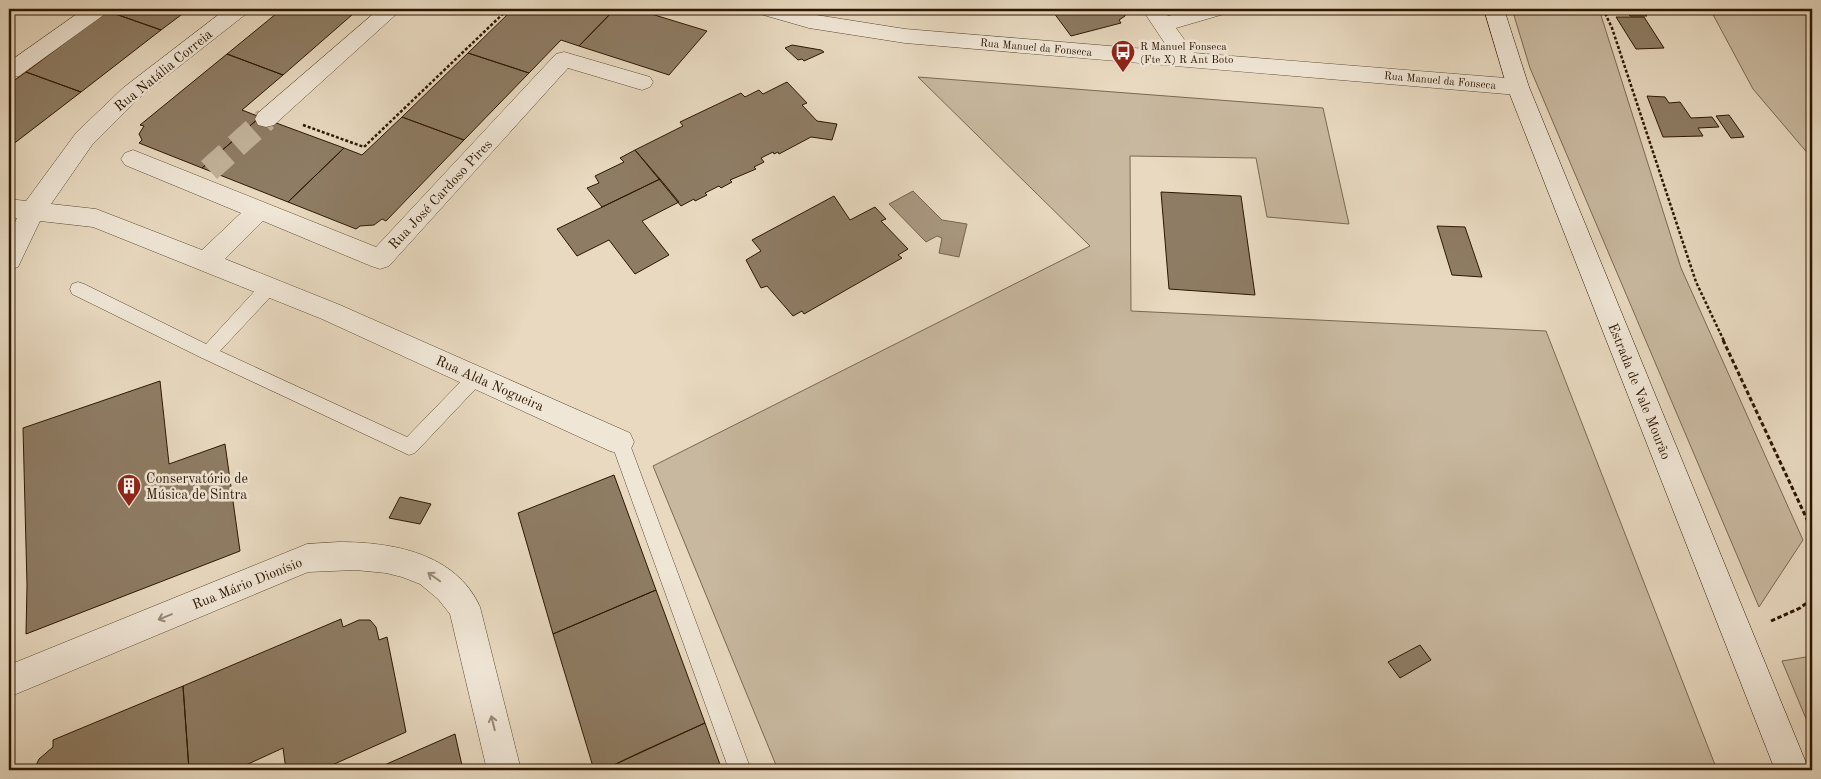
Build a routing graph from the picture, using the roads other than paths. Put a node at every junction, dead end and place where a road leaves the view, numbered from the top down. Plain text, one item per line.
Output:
1 (98, 9) edge
2 (239, 9) edge
3 (392, 9) edge
4 (767, 9) edge
5 (1217, 9) edge
6 (1494, 9) edge
7 (1158, 16) edge
8 (1187, 59) junction
9 (9, 70) edge
10 (642, 82) dead end
11 (1518, 87) junction
12 (266, 119) tunnel mouth
13 (133, 159) dead end
14 (21, 209) edge
15 (259, 210) junction
16 (9, 260) edge
17 (206, 262) junction
18 (269, 287) junction
19 (78, 289) dead end
20 (208, 353) junction
21 (476, 377) junction
22 (620, 442) joint
23 (9, 681) edge
24 (504, 770) edge
25 (740, 770) edge
26 (1792, 770) edge

1 - 9 street
2 - 14 street, Rua Natália Correia
3 - 12 street
4 - 8 street, Rua Manuel da Fonseca
5 - 7 street
6 - 11 street, Estrada de Vale Mourão
7 - 8 street
8 - 11 street, Rua Manuel da Fonseca
10 - 15 street, Rua José Cardoso Pires
11 - 26 street, Estrada de Vale Mourão
13 - 15 street, Rua José Cardoso Pires
14 - 16 street, Rua Natália Correia
14 - 17 street, Rua Alda Nogueira
15 - 17 street
17 - 18 street, Rua Alda Nogueira
18 - 20 lane
18 - 21 street, Rua Alda Nogueira
19 - 20 lane
20 - 21 lane
21 - 22 street, Rua Alda Nogueira
22 - 25 lane, Rua Alda Nogueira
24 -> 23 street, Rua Mário Dionísio

